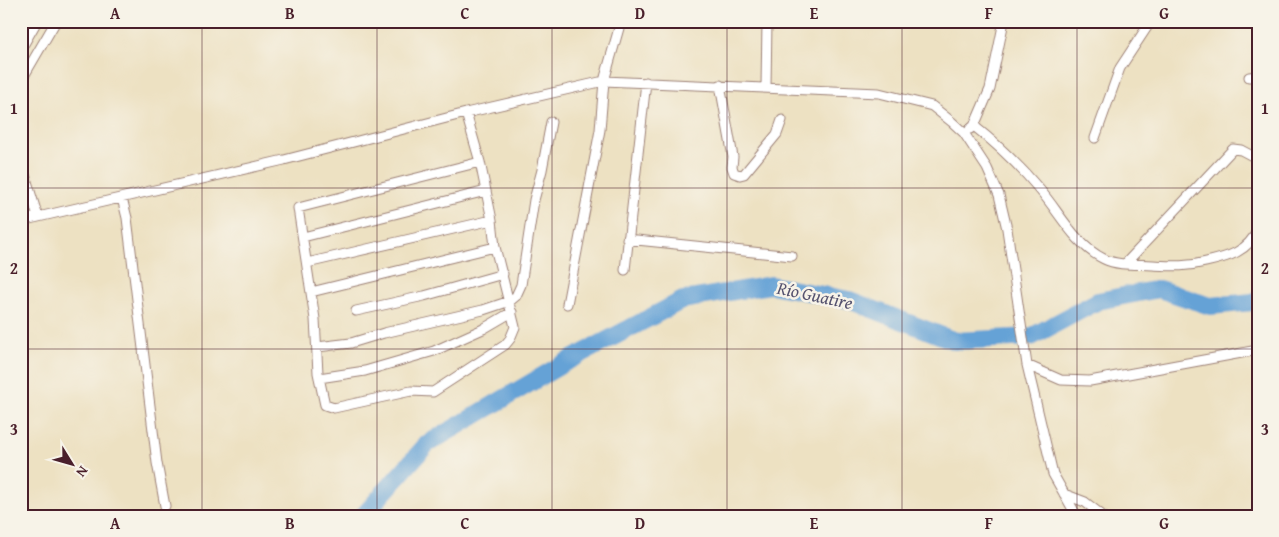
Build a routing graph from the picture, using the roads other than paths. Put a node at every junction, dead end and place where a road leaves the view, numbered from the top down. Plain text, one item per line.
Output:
1 (37, 21) edge
2 (56, 21) edge
3 (622, 21) edge
4 (766, 21) edge
5 (1004, 21) edge
6 (1151, 21) edge
7 (21, 49) edge
8 (21, 81) edge
9 (604, 81) junction
10 (646, 82) junction
11 (720, 85) junction
12 (766, 88) junction
13 (466, 113) junction
14 (782, 120) dead end
15 (550, 122) dead end
16 (974, 126) junction
17 (964, 133) junction
18 (1095, 138) dead end
19 (1258, 159) edge
20 (21, 162) edge
21 (480, 162) junction
22 (486, 191) junction
23 (122, 198) junction
24 (38, 217) junction
25 (492, 220) junction
26 (21, 221) edge
27 (1258, 229) edge
28 (303, 237) junction
29 (627, 239) junction
30 (495, 247) junction
31 (792, 256) dead end
32 (307, 263) junction
33 (1125, 264) junction
34 (625, 270) dead end
35 (503, 274) junction
36 (312, 292) junction
37 (510, 302) junction
38 (567, 304) dead end
39 (356, 311) dead end
40 (512, 312) junction
41 (317, 347) junction
42 (1258, 350) edge
43 (1027, 365) junction
44 (320, 378) junction
45 (1064, 494) junction
46 (165, 506) dead end
47 (1079, 516) edge
48 (1103, 516) edge

1 - 7 street
2 - 8 street
3 - 9 street
4 - 12 street
5 - 16 street
6 - 18 street
9 - 10 street
9 - 13 street
9 - 38 street
10 - 11 street
10 - 29 street
11 - 12 street
11 - 14 street
12 - 17 street
13 - 21 street
13 - 23 street
15 - 37 street
16 - 17 street
16 - 33 street
17 - 43 street
19 - 33 street
20 - 24 street
21 - 22 street
21 - 28 street
22 - 25 street
22 - 28 street
23 - 24 street
23 - 46 street
24 - 26 street
25 - 30 street
25 - 32 street
27 - 33 street
28 - 32 street
29 - 31 street
29 - 34 street
30 - 35 street
30 - 36 street
32 - 36 street
35 - 37 street
35 - 39 street
36 - 41 street
37 - 40 street
37 - 41 street
40 - 44 street
40 - 44 street
41 - 44 street
42 - 43 street
43 - 45 street
45 - 47 street
45 - 48 street

